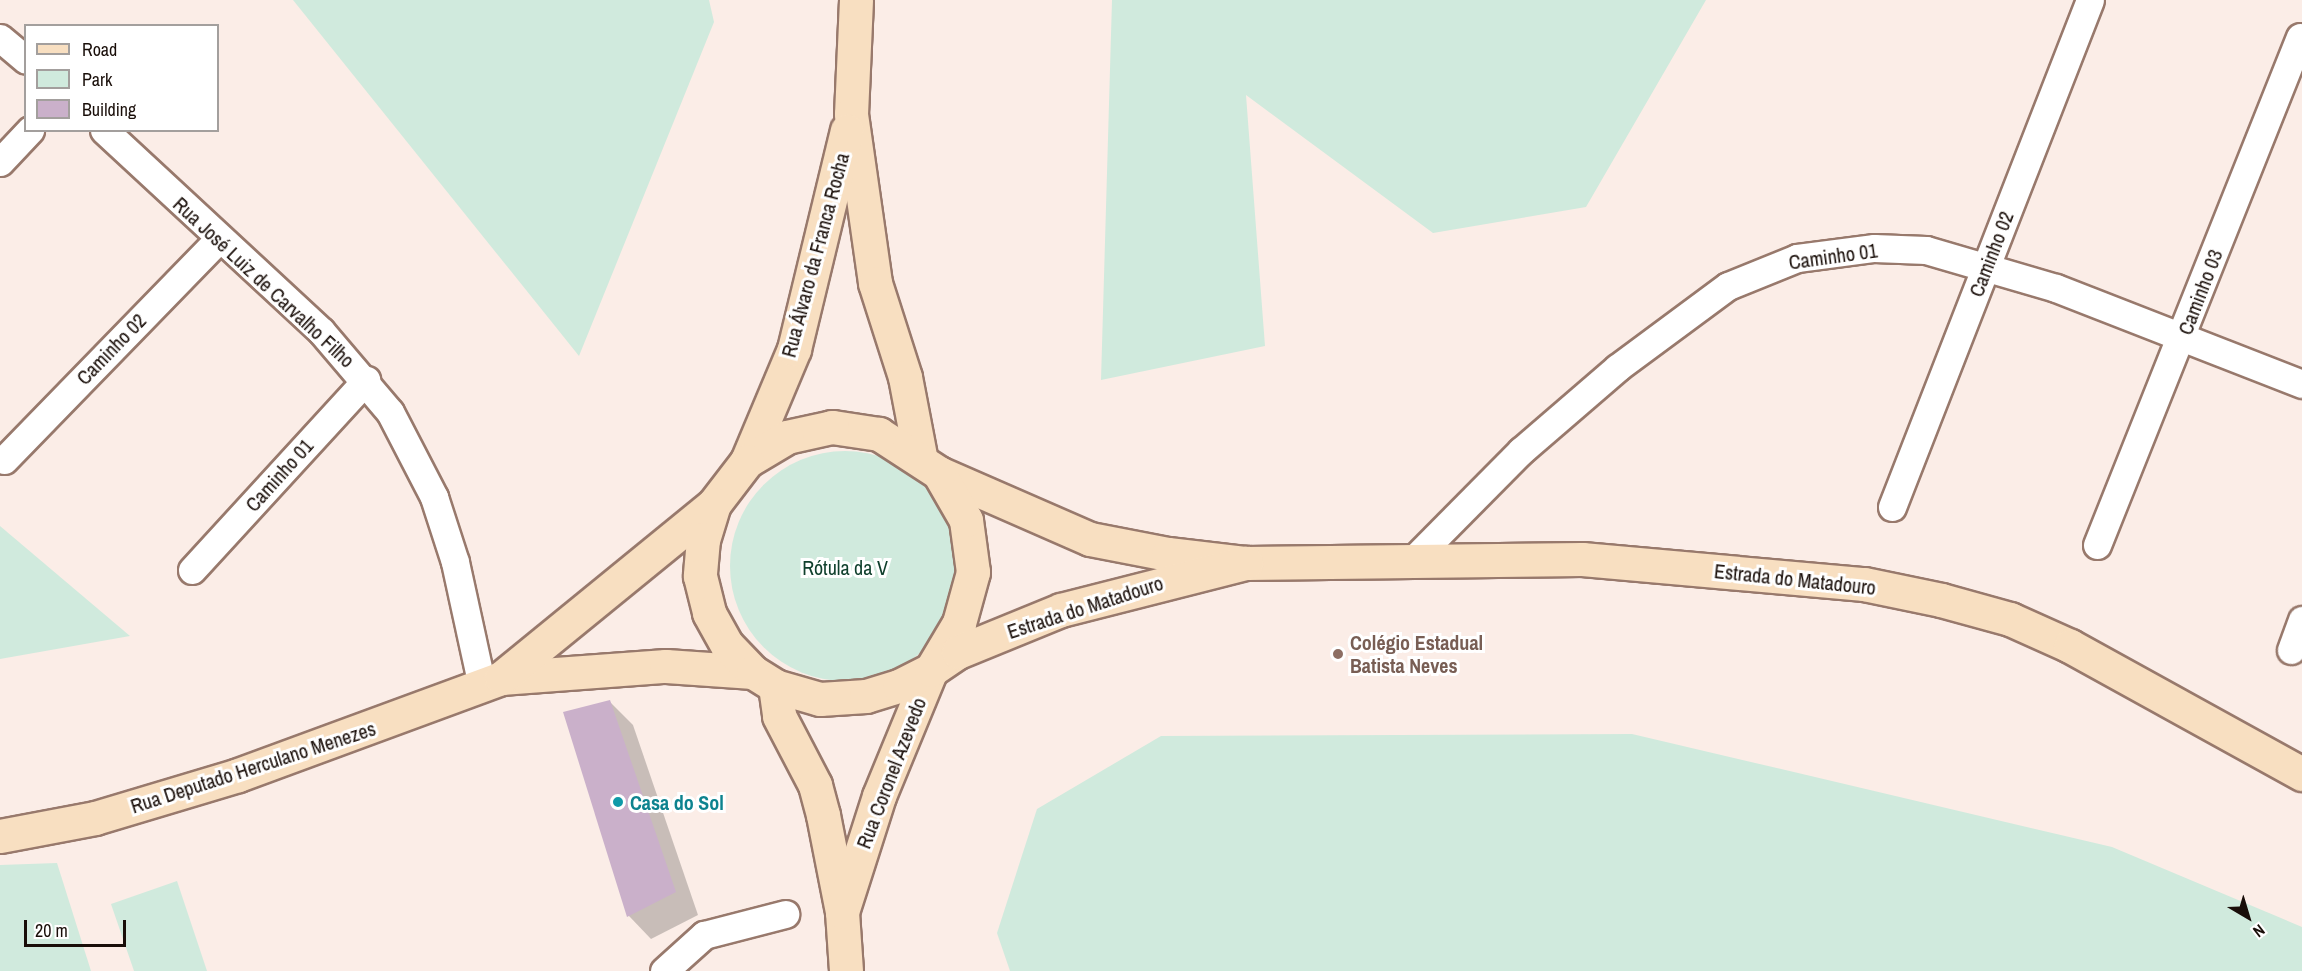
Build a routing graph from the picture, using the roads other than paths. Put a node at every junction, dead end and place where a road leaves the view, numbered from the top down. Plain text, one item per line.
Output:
1 (856, 0) edge
2 (2090, 0) edge
3 (2300, 37) dead end
4 (0, 38) edge
5 (24, 58) edge
6 (851, 114) junction
7 (28, 132) edge
8 (106, 132) edge
9 (0, 162) edge
10 (219, 239) junction
11 (1986, 267) junction
12 (2182, 339) junction
13 (366, 380) junction
14 (2302, 384) edge
15 (4, 460) dead end
16 (747, 462) junction
17 (930, 465) junction
18 (714, 504) junction
19 (1892, 507) dead end
20 (2097, 545) dead end
21 (1412, 561) junction
22 (1246, 563) junction
23 (192, 570) dead end
24 (2302, 620) edge
25 (2291, 650) dead end
26 (931, 670) junction
27 (764, 679) junction
28 (491, 682) junction
29 (2302, 774) edge
30 (0, 836) edge
31 (842, 912) junction
32 (785, 914) dead end
33 (664, 971) edge
34 (846, 971) edge

1 - 6 main road, Rua Álvaro da Franca Rocha
2 - 11 street, Caminho 02
3 - 12 street, Caminho 03
4 - 5 street
6 - 16 main road, Rua Álvaro da Franca Rocha
6 - 17 main road, Rua Álvaro da Franca Rocha
7 - 9 street
8 - 10 street, Rua José Luiz de Carvalho Filho
10 - 13 street, Rua José Luiz de Carvalho Filho
10 - 15 street, Caminho 02
11 - 12 street, Caminho 01
11 - 19 street, Caminho 02
11 - 21 street, Caminho 01
12 - 14 street, Caminho 01
12 - 20 street, Caminho 03
13 - 23 street, Caminho 01
13 - 28 street, Rua José Luiz de Carvalho Filho
16 - 17 main road, Estrada do Matadouro
16 - 18 main road
17 - 22 main road, Estrada do Matadouro
17 - 26 main road, Rua Coronel Azevedo
18 - 27 main road
18 - 28 main road, Rua Deputado Herculano Menezes
21 - 22 main road, Estrada do Matadouro
21 - 29 main road, Estrada do Matadouro
22 - 26 main road, Estrada do Matadouro
24 - 25 street
26 - 27 main road, Estrada do Matadouro
26 - 31 main road, Rua Coronel Azevedo
27 - 28 main road, Rua Deputado Herculano Menezes
27 - 31 main road, Rua Coronel Azevedo
28 - 30 main road, Rua Deputado Herculano Menezes
31 - 34 main road, Rua Coronel Azevedo
32 - 33 street

